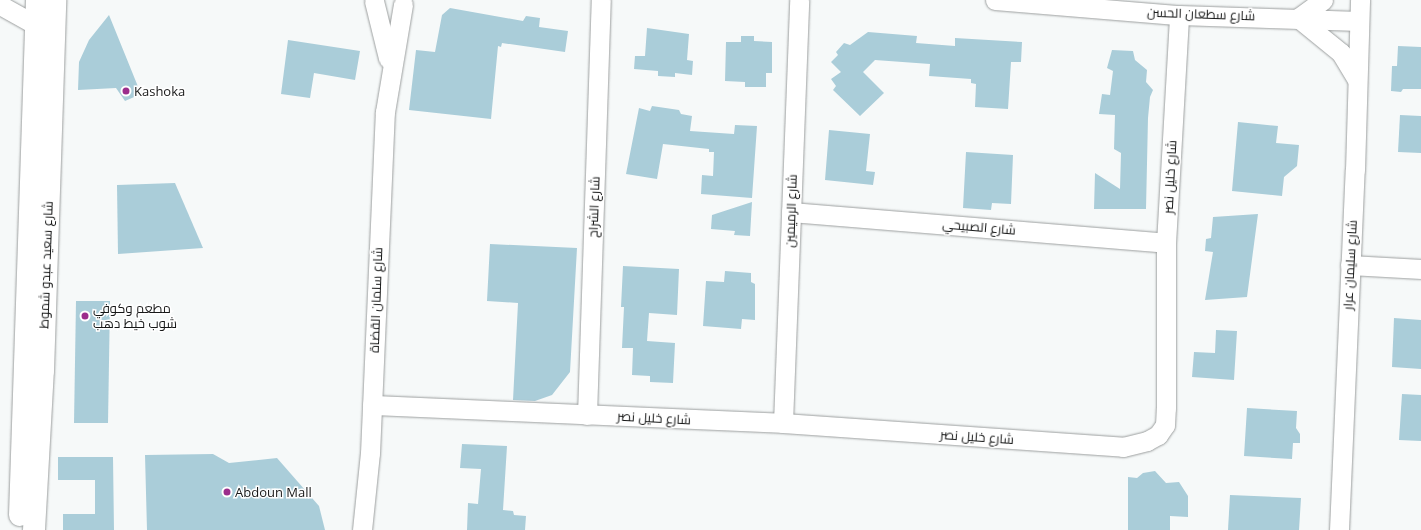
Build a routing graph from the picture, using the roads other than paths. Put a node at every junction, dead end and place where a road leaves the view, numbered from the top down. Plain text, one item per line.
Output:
1 (37, 0) edge
2 (55, 0) edge
3 (374, 0) edge
4 (601, 0) edge
5 (800, 0) edge
6 (995, 0) edge
7 (1323, 0) edge
8 (1360, 0) edge
9 (405, 2) edge
10 (0, 5) edge
11 (1179, 15) junction
12 (1298, 18) junction
13 (1359, 21) junction
14 (36, 25) junction
15 (390, 71) junction
16 (1357, 80) junction
17 (791, 212) junction
18 (1166, 243) junction
19 (1350, 265) junction
20 (1421, 269) edge
21 (372, 405) junction
22 (587, 415) junction
23 (783, 423) junction
24 (19, 530) edge
25 (34, 530) edge
26 (362, 530) edge
27 (1339, 530) edge

1 - 14 main road, شارع سعيد عبدو شموط
2 - 25 main road, شارع سعيد عبدو شموط
3 - 9 street
3 - 15 street, شارع سلمان القضاة
4 - 22 street, شارع الشراح
5 - 17 street, شارع الرميمين
6 - 11 street, شارع سطعان الحسن
7 - 12 street
8 - 13 street, شارع سليمان عرار
9 - 15 street, شارع سلمان القضاة
10 - 14 street
11 - 12 street, شارع سطعان الحسن
11 - 18 street, شارع خليل نصر
12 - 13 street, شارع سطعان الحسن
12 - 16 street
13 - 16 street, شارع سليمان عرار
14 - 24 main road, شارع سعيد عبدو شموط
15 - 21 street, شارع سلمان القضاة
16 - 19 street, شارع سليمان عرار
17 - 18 street, شارع الصبيحي
17 - 23 street, شارع الرميمين
18 - 23 street, شارع خليل نصر
19 - 20 street
19 - 27 street, شارع سليمان عرار
21 - 22 street, شارع خليل نصر
21 - 26 street, شارع سلمان القضاة
22 - 23 street, شارع خليل نصر

